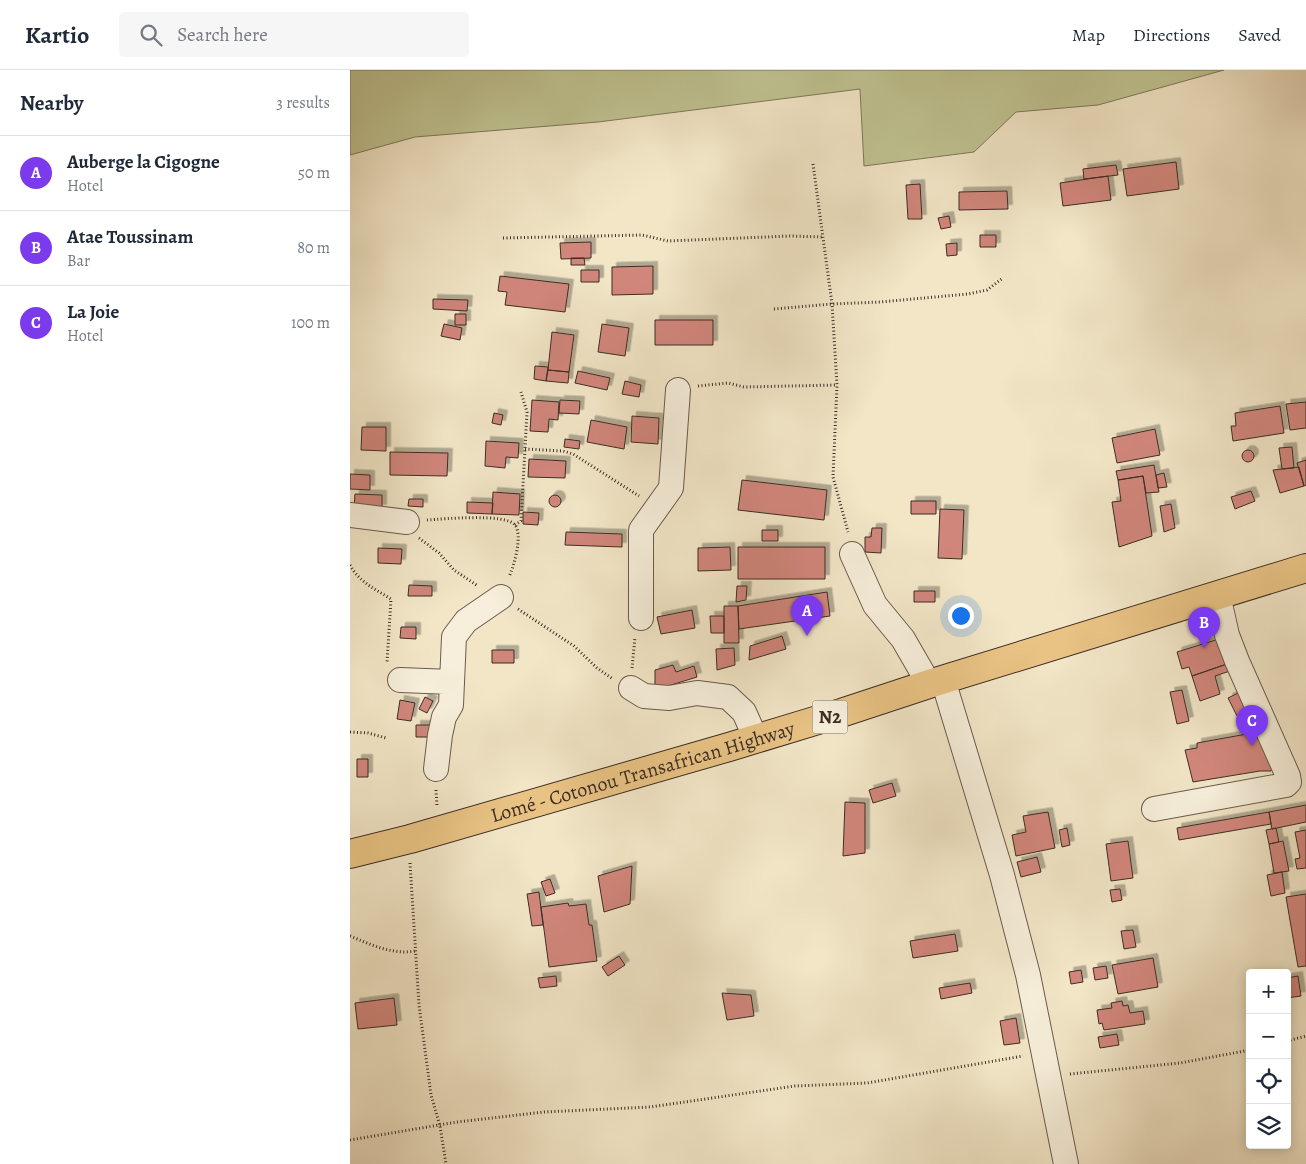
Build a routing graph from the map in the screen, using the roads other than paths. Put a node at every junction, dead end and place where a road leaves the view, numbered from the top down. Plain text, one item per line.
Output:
1 (678, 390) road end
2 (350, 515) edge
3 (407, 522) road end
4 (852, 554) road end
5 (1306, 568) edge
6 (1218, 596) junction
7 (501, 597) road end
8 (642, 618) road end
9 (400, 680) road end
10 (452, 682) junction
11 (936, 682) junction
12 (631, 688) road end
13 (756, 739) junction
14 (436, 769) road end
15 (1154, 809) dead end
16 (350, 854) edge
17 (1066, 1164) edge

1 - 8 street
2 - 3 street
4 - 11 street
5 - 6 highway, Lomé - Cotonou Transafrican Highway / N2
6 - 11 highway, Lomé - Cotonou Transafrican Highway / N2
6 - 15 street
7 - 10 street
9 - 10 street
10 - 14 street
11 - 13 highway, Lomé - Cotonou Transafrican Highway / N2
11 - 17 street
12 - 13 street
13 - 16 highway, Lomé - Cotonou Transafrican Highway / N2

